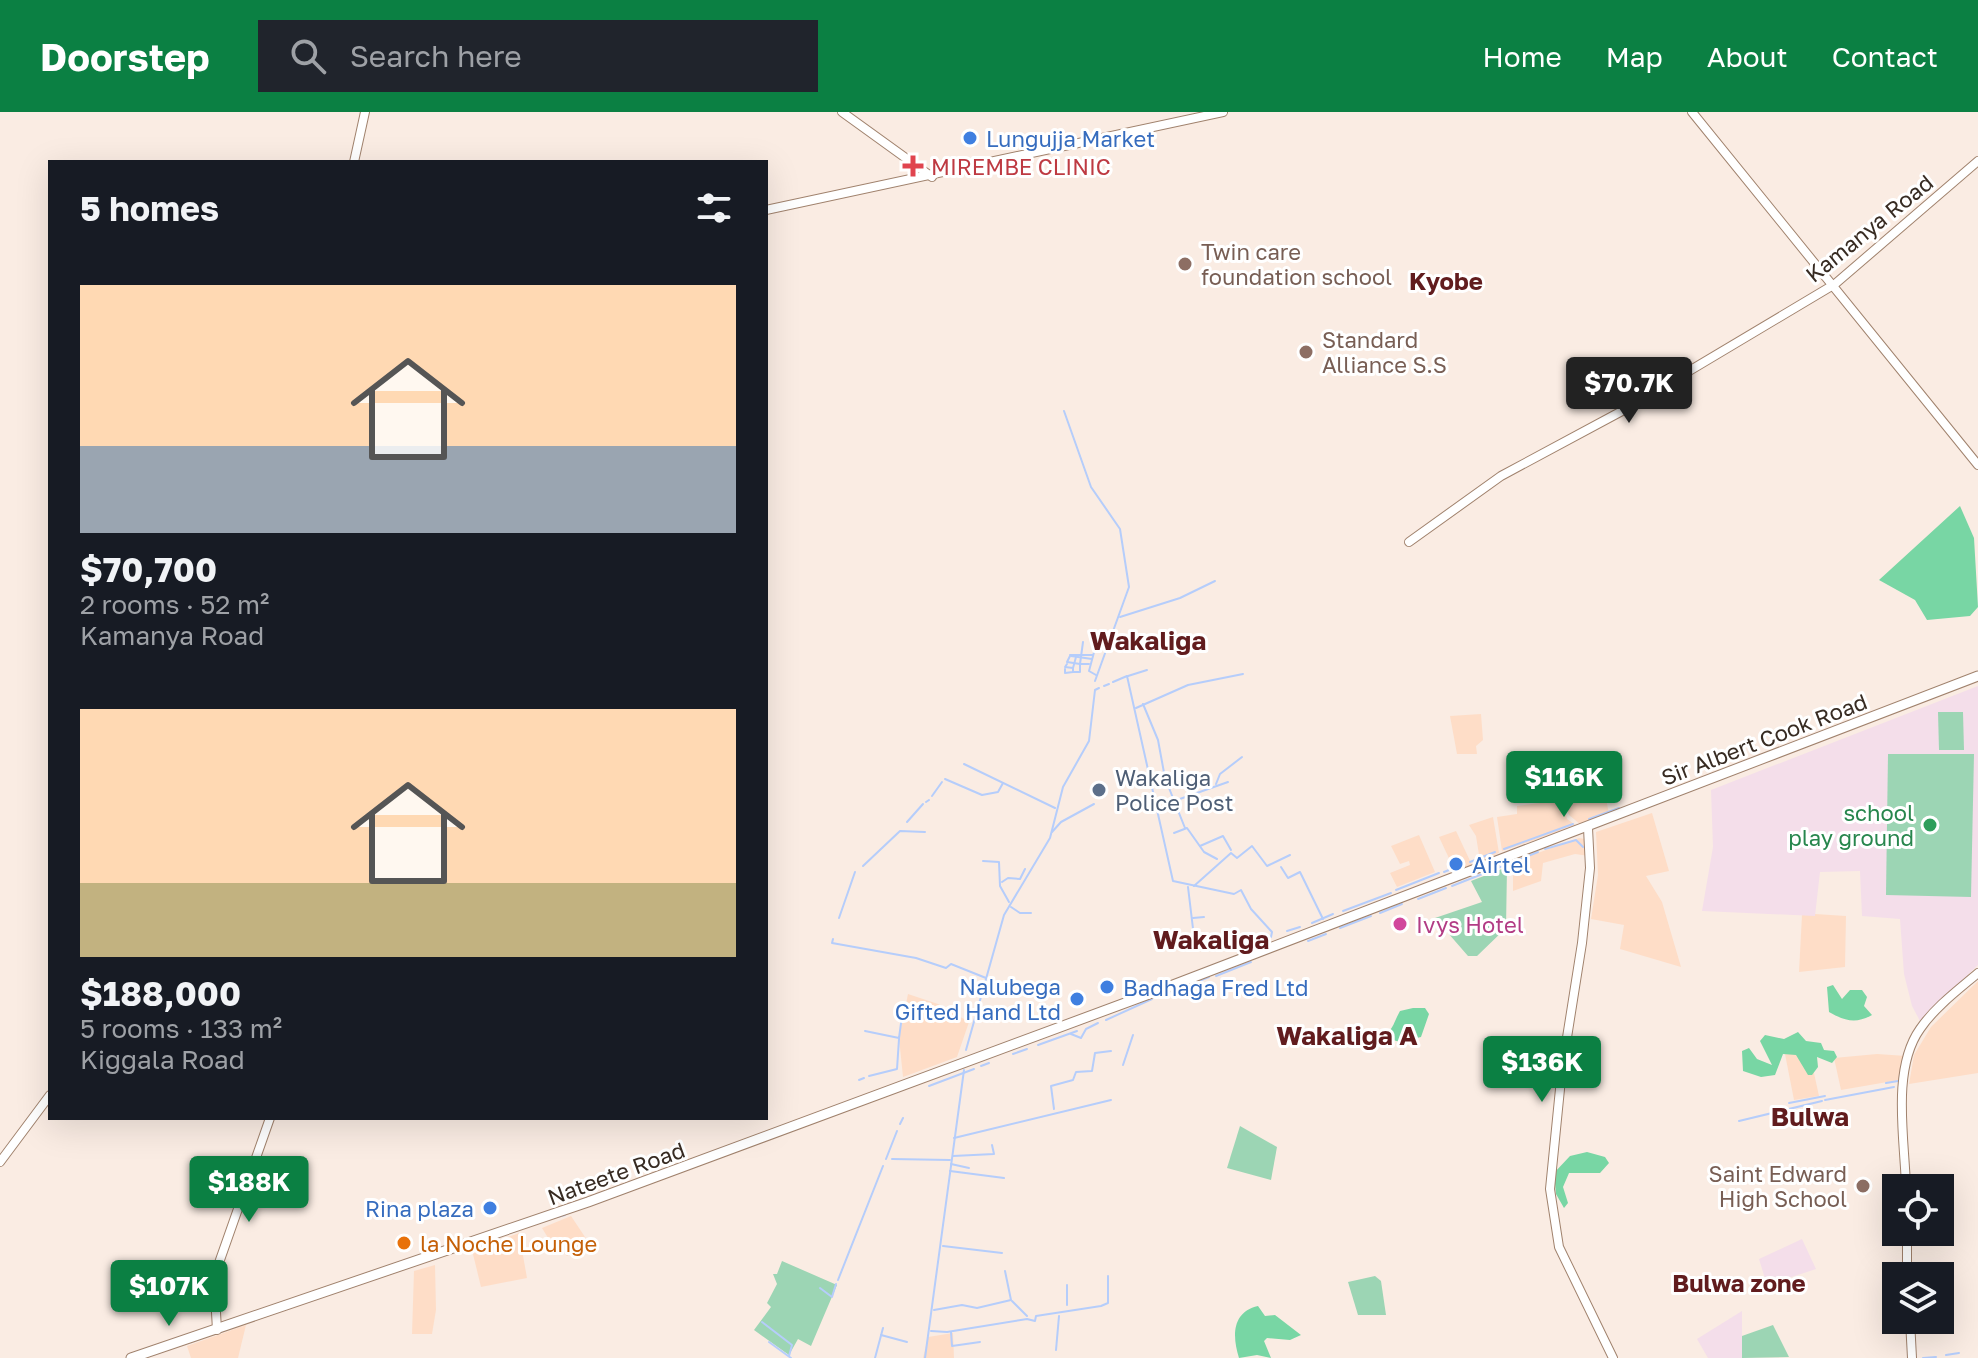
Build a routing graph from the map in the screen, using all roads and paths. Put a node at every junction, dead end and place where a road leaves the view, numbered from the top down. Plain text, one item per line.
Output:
1 (365, 112) edge
2 (842, 112) edge
3 (1223, 112) edge
4 (1692, 112) edge
5 (354, 160) edge
6 (1978, 161) edge
7 (932, 177) junction
8 (768, 210) edge
9 (1835, 284) junction
10 (1978, 465) edge
11 (1409, 542) dead end
12 (1978, 676) edge
13 (1588, 828) junction
14 (1978, 973) edge
15 (1160, 990) joint
16 (48, 1098) edge
17 (269, 1120) edge
18 (0, 1162) edge
19 (1906, 1174) edge
20 (217, 1330) junction
21 (1911, 1334) edge
22 (131, 1358) edge
23 (1613, 1358) edge
24 (1912, 1358) edge

1 - 5 street
2 - 7 street
3 - 7 street
4 - 9 street
6 - 9 street, Kamanya Road
7 - 8 street
9 - 10 street
9 - 11 street, Kamanya Road
12 - 13 main road, Sir Albert Cook Road
13 - 15 main road, Sir Albert Cook Road
13 - 23 street
14 - 19 street
15 - 20 main road, Nateete Road
16 - 18 street
17 - 20 street
20 - 22 main road, Nateete Road
21 - 24 street

